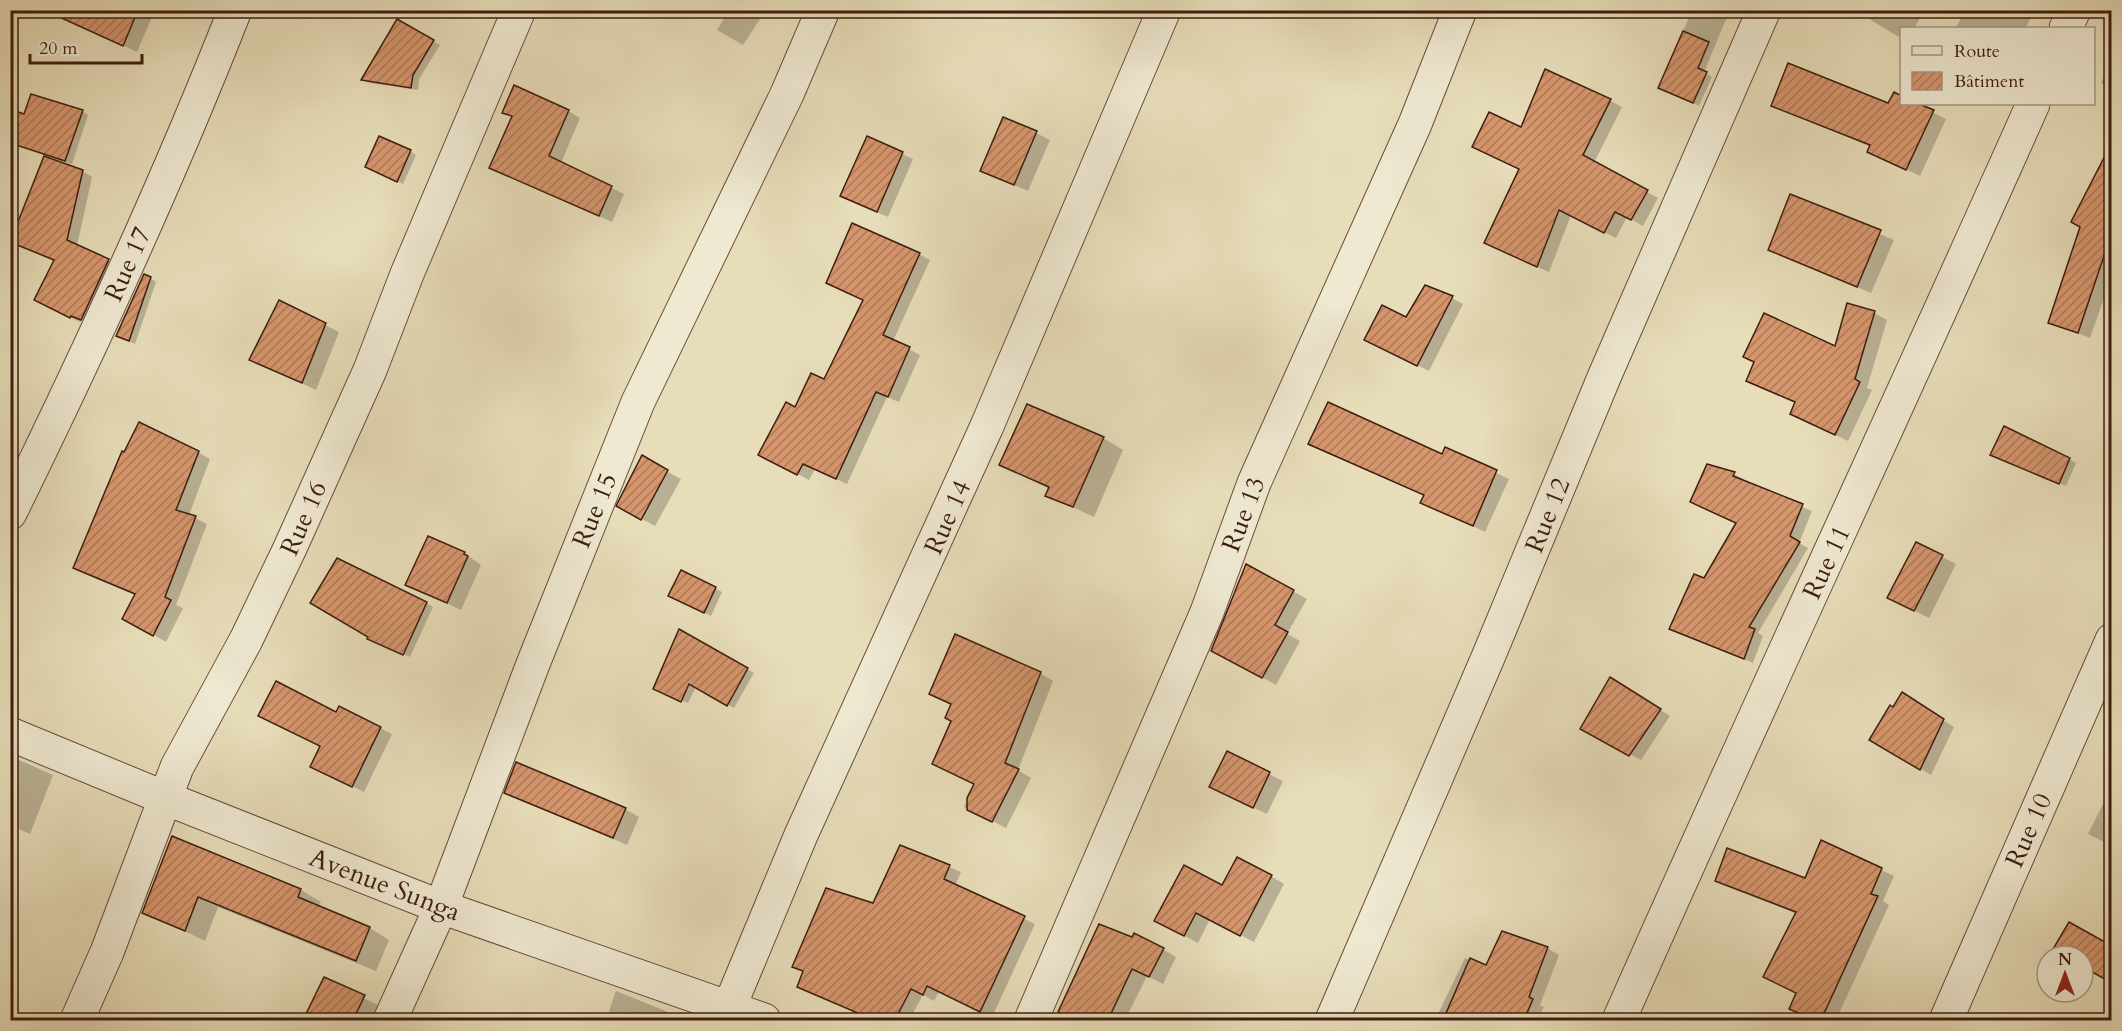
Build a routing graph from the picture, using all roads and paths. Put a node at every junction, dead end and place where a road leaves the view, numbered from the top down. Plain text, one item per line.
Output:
1 (236, 10) edge
2 (519, 10) edge
3 (823, 10) edge
4 (1164, 10) edge
5 (1460, 10) edge
6 (1764, 10) edge
7 (2074, 10) edge
8 (2066, 27) edge
9 (2033, 105) edge
10 (10, 513) edge
11 (2112, 640) edge
12 (10, 734) edge
13 (165, 798) junction
14 (441, 907) junction
15 (727, 1014) edge
16 (77, 1020) edge
17 (390, 1020) edge
18 (764, 1020) edge
19 (1031, 1020) edge
20 (1332, 1020) edge
21 (1619, 1020) edge
22 (1946, 1020) edge

1 - 10 street, Rue 17
2 - 13 street, Rue 16
3 - 14 street, Rue 15
4 - 15 street, Rue 14
5 - 19 street, Rue 13
6 - 20 street, Rue 12
7 - 8 street
9 - 21 street, Rue 11
11 - 22 street, Rue 10
12 - 13 street, Avenue Sunga
13 - 14 street, Avenue Sunga
13 - 16 street, Rue 16
14 - 15 street, Avenue Sunga
14 - 17 street, Rue 15
15 - 18 street, Avenue Sunga

